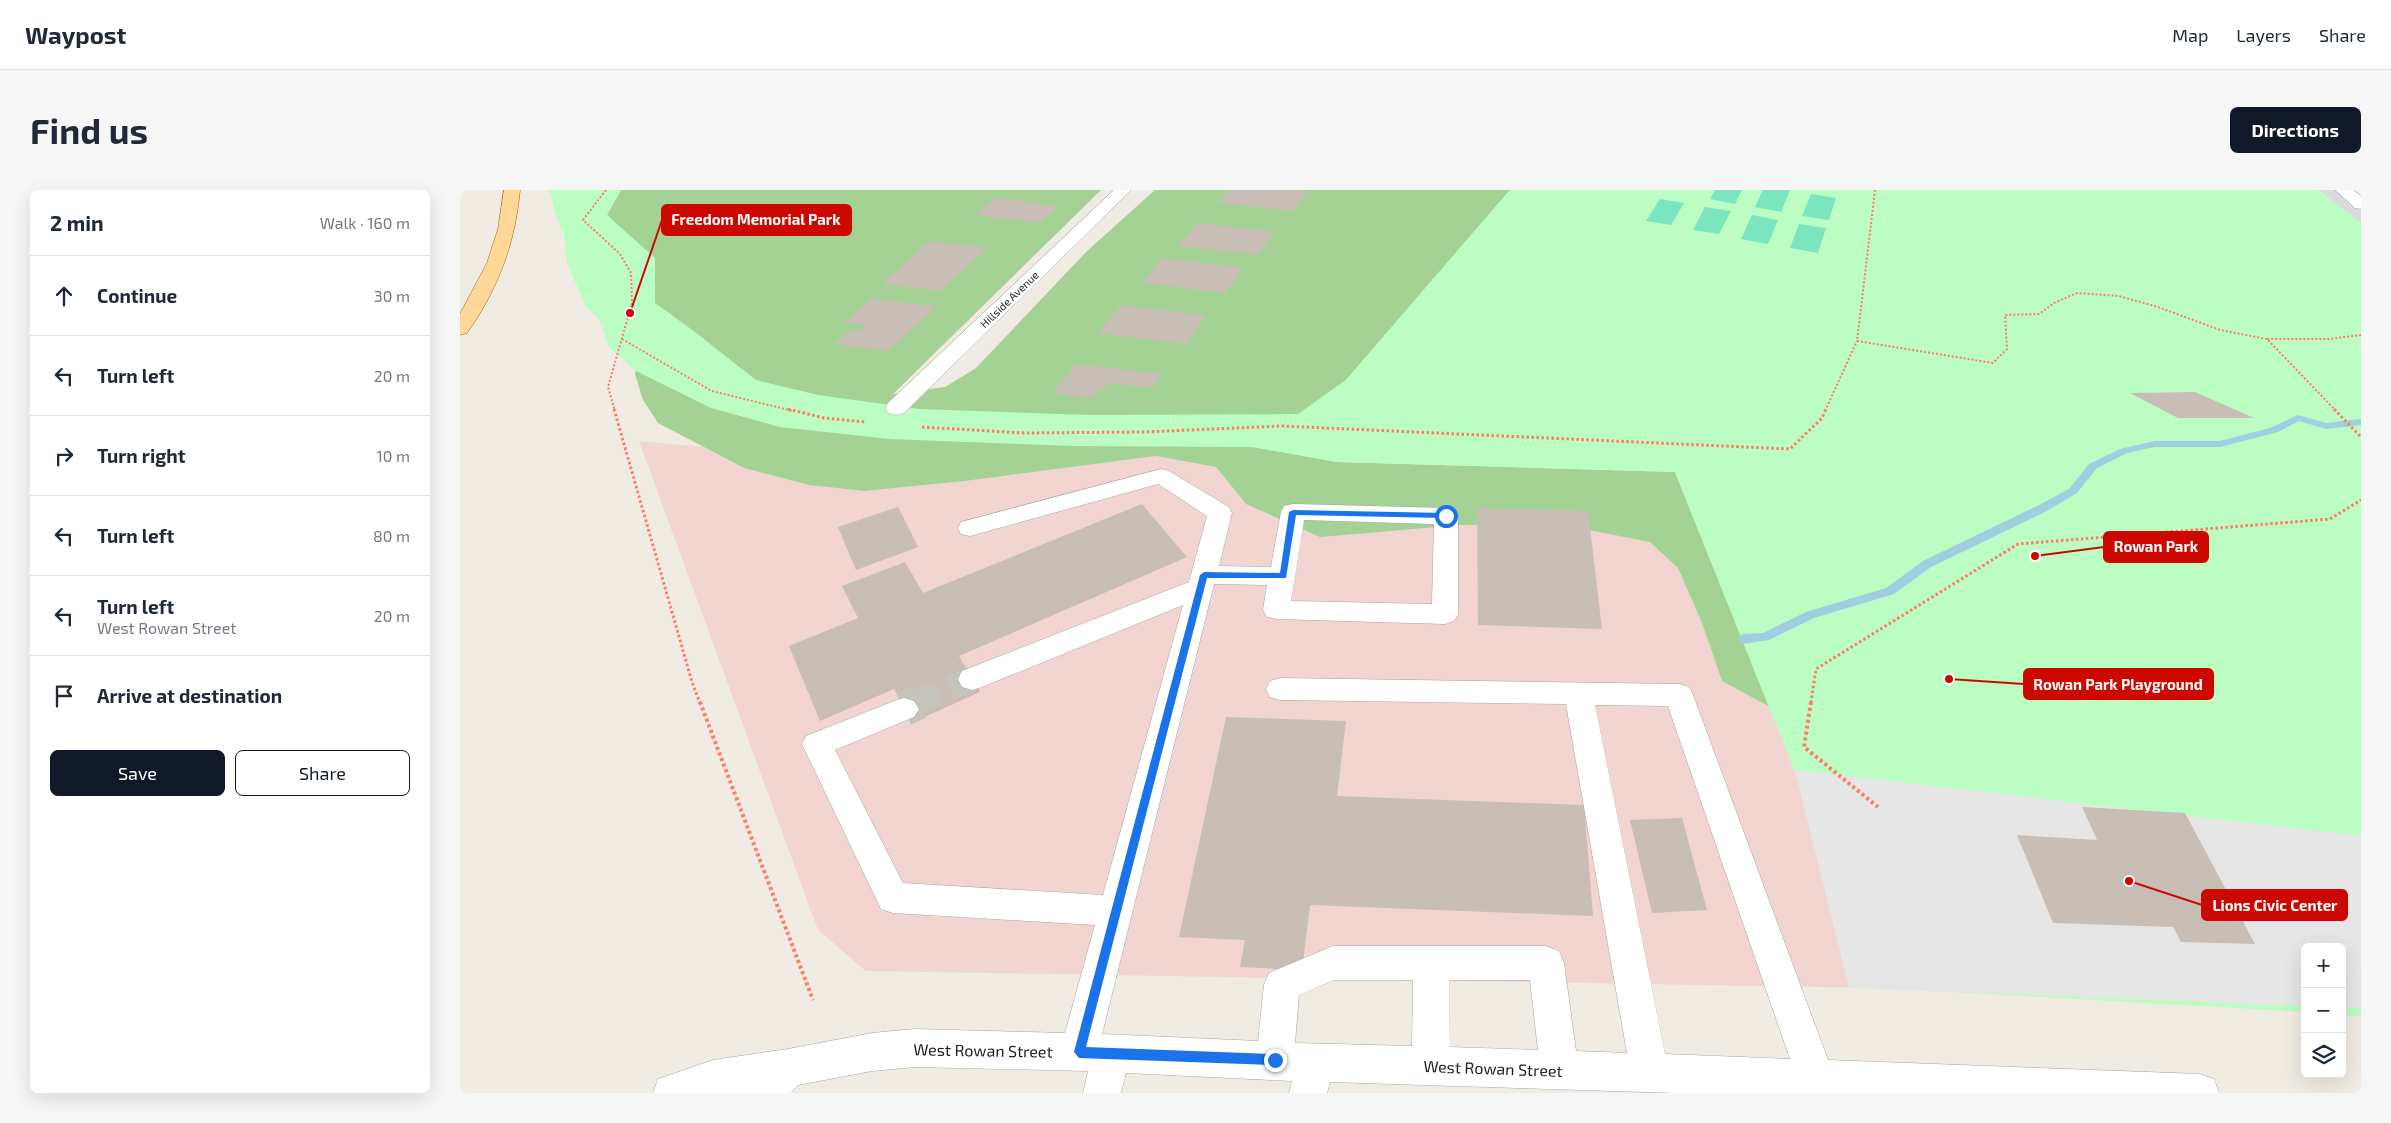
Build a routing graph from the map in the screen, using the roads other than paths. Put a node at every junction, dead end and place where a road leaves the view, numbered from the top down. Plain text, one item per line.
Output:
1 (512, 190) edge
2 (1122, 190) edge
3 (2343, 190) edge
4 (2361, 204) edge
5 (460, 329) edge
6 (896, 408) dead end
7 (970, 528) dead end
8 (1283, 576) junction
9 (1202, 582) junction
10 (972, 679) tunnel mouth
11 (1280, 689) dead end
12 (1578, 693) junction
13 (904, 709) tunnel mouth
14 (1116, 911) junction
15 (1431, 963) junction
16 (1095, 1053) junction
17 (1275, 1060) junction
18 (1432, 1065) junction
19 (1558, 1070) junction
20 (1650, 1073) junction
21 (1312, 1078) edge
22 (1816, 1079) junction
23 (777, 1081) edge
24 (1998, 1089) edge
25 (672, 1093) edge
26 (1102, 1093) edge
27 (2200, 1093) edge

1 - 5 main road
2 - 6 street, Hillside Avenue
3 - 4 street
7 - 9 street
8 - 8 street
8 - 9 street
9 - 10 street
9 - 14 street
11 - 12 street
12 - 20 street
12 - 22 street
13 - 14 street
14 - 16 street
15 - 17 street
15 - 18 street
15 - 19 street
16 - 17 street, West Rowan Street
16 - 23 street, West Rowan Street
16 - 26 street
17 - 21 street, West Rowan Street
18 - 19 street, West Rowan Street
18 - 21 street, West Rowan Street
19 - 20 street, West Rowan Street
20 - 22 street, West Rowan Street
22 - 24 street, West Rowan Street
23 - 25 street, West Rowan Street
24 - 27 street, West Rowan Street

